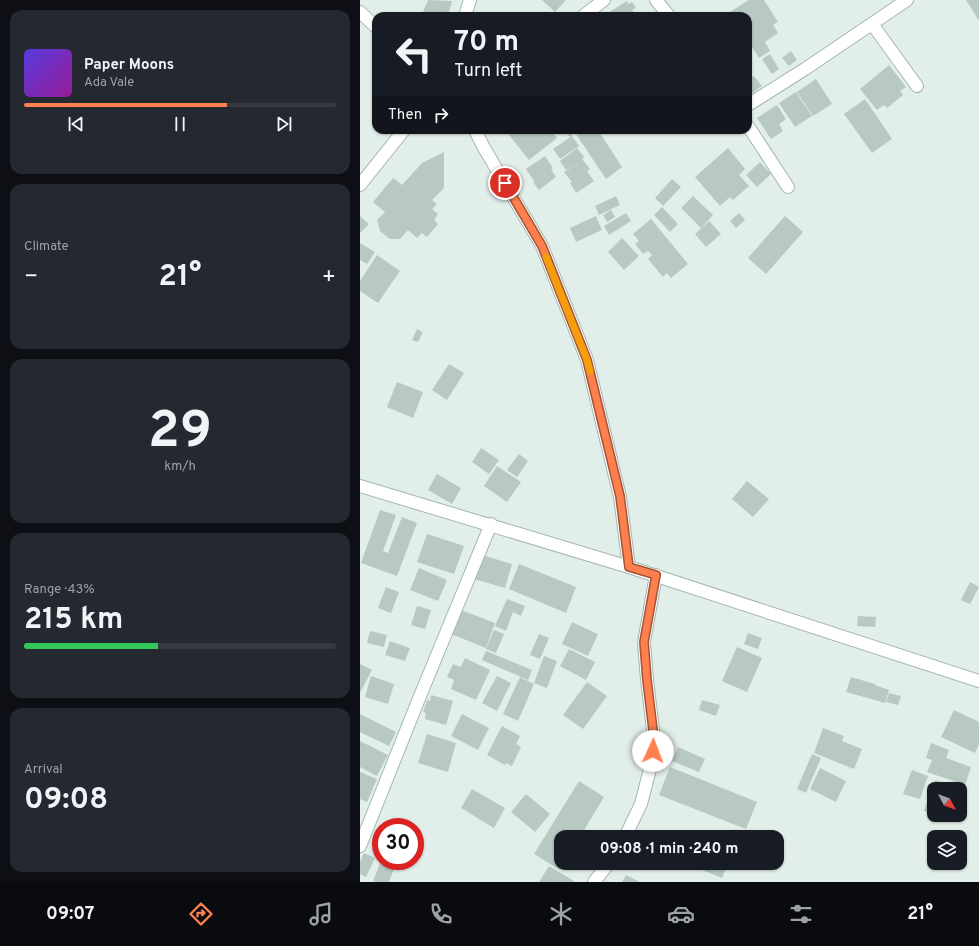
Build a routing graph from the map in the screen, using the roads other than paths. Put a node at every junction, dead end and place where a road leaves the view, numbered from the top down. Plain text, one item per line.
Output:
1 (470, 0) edge
2 (604, 0) edge
3 (656, 0) edge
4 (907, 0) edge
5 (360, 12) edge
6 (466, 12) edge
7 (588, 12) edge
8 (666, 12) edge
9 (372, 23) edge
10 (872, 24) junction
11 (918, 86) dead end
12 (752, 103) edge
13 (752, 132) edge
14 (401, 134) edge
15 (477, 134) edge
16 (360, 185) edge
17 (788, 187) dead end
18 (360, 486) edge
19 (491, 524) junction
20 (629, 567) junction
21 (656, 575) junction
22 (979, 681) edge
23 (628, 830) edge
24 (360, 846) edge
25 (603, 870) edge
26 (594, 882) edge

1 - 6 street
2 - 7 street
3 - 8 street
4 - 10 street
5 - 9 street
10 - 11 street
10 - 12 street
13 - 17 street
14 - 16 street
15 - 20 street
18 - 19 street
19 - 20 street
19 - 24 street
20 - 21 street
21 - 22 street
21 - 23 street
25 - 26 street

